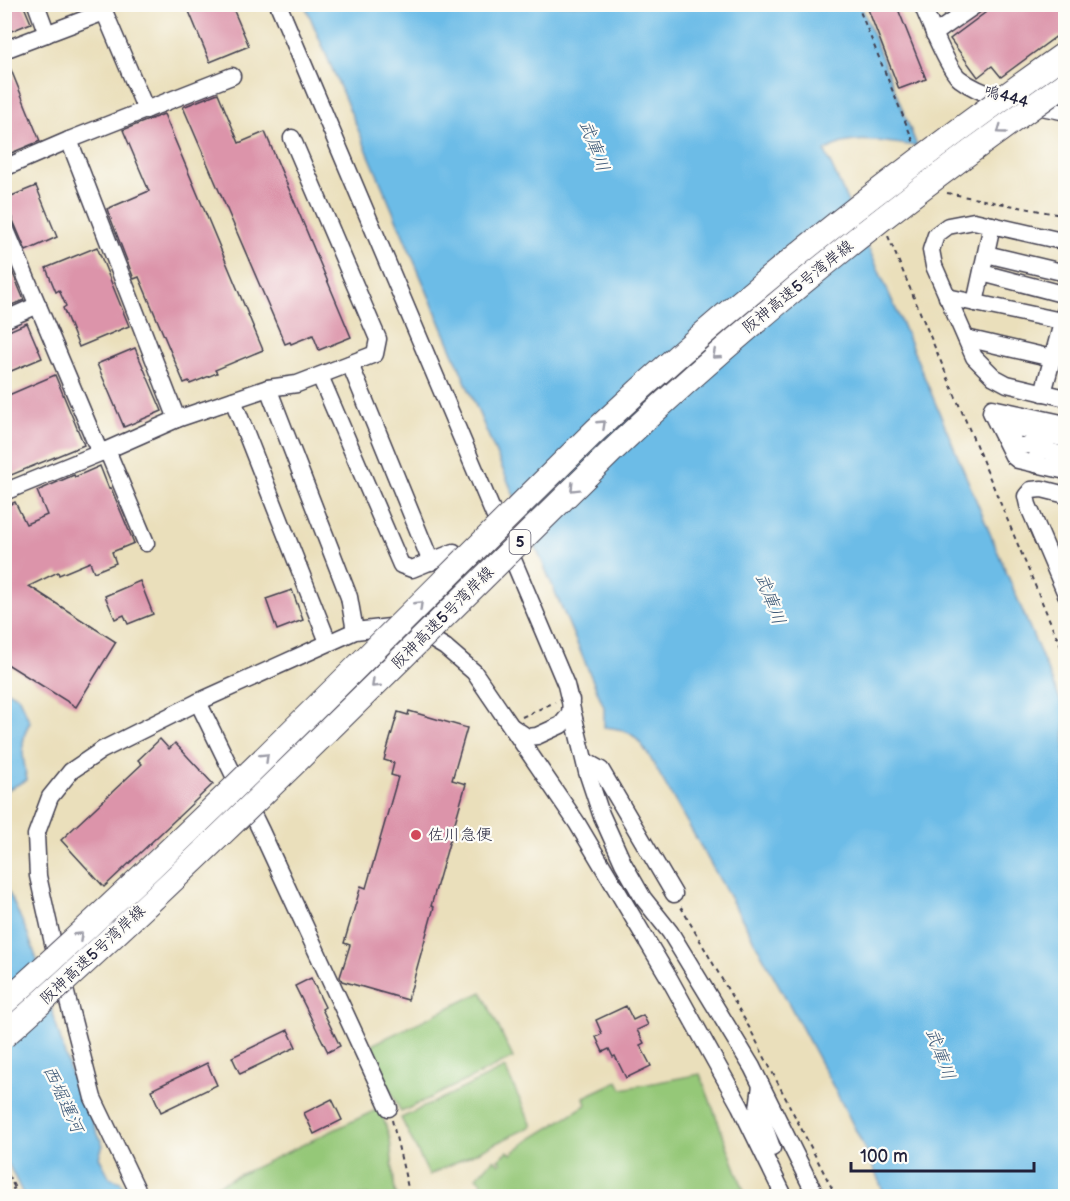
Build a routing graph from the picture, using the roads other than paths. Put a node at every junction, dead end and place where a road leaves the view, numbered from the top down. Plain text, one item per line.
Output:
1 (36, 4) edge
2 (279, 4) edge
3 (922, 4) edge
4 (977, 4) edge
5 (102, 8) edge
6 (47, 34) junction
7 (934, 34) junction
8 (4, 50) edge
9 (1065, 53) edge
10 (232, 76) dead end
11 (1065, 83) edge
12 (146, 110) junction
13 (1065, 112) edge
14 (292, 138) dead end
15 (69, 140) junction
16 (4, 168) edge
17 (4, 225) edge
18 (992, 225) junction
19 (1065, 242) edge
20 (986, 254) junction
21 (982, 273) junction
22 (1065, 273) edge
23 (1022, 283) junction
24 (1065, 294) edge
25 (947, 297) junction
26 (975, 303) junction
27 (38, 306) junction
28 (1017, 312) junction
29 (1064, 318) edge
30 (4, 320) edge
31 (966, 338) junction
32 (1052, 358) junction
33 (350, 364) junction
34 (320, 376) junction
35 (267, 388) junction
36 (1043, 393) junction
37 (1065, 398) edge
38 (233, 400) junction
39 (177, 419) junction
40 (997, 423) junction
41 (1065, 424) edge
42 (1014, 427) junction
43 (1048, 435) junction
44 (1065, 439) edge
45 (103, 452) junction
46 (1035, 464) junction
47 (1062, 470) edge
48 (4, 492) edge
49 (1065, 495) edge
50 (146, 543) dead end
51 (454, 552) dead end
52 (431, 562) junction
53 (1065, 594) edge
54 (355, 631) junction
55 (328, 642) junction
56 (571, 700) junction
57 (198, 702) junction
58 (512, 727) junction
59 (585, 761) junction
60 (674, 894) road end
61 (4, 1003) edge
62 (4, 1036) edge
63 (761, 1086) junction
64 (389, 1108) road end
65 (140, 1197) edge
66 (784, 1197) edge
67 (794, 1197) edge
68 (816, 1197) edge

1 - 6 street
2 - 56 street
3 - 7 street, 鳴444
4 - 7 street
5 - 6 street
5 - 12 street
6 - 8 street
7 - 13 street, 鳴444
61 -> 9 highway, 阪神高速5号湾岸線 / 5, bridge
10 - 12 street
11 -> 62 highway, 阪神高速5号湾岸線 / 5, bridge
12 - 15 street
14 - 33 street
15 - 16 street
15 - 39 street
17 - 27 street
18 - 19 street
18 - 20 street
18 - 25 street
20 - 21 street
20 - 22 street
21 - 23 street
21 - 26 street
23 - 24 street
23 - 28 street
25 - 26 street
25 - 31 street
26 - 28 street
27 - 30 street
27 - 45 street
28 - 29 street
29 - 32 street
31 - 32 street
31 - 36 street
32 - 36 street
33 - 34 street
33 - 52 street
34 - 35 street
34 - 52 street
35 - 38 street
35 - 54 street
36 - 37 street
38 - 39 street
38 - 55 street
39 - 45 street
40 - 41 street
40 - 42 street
40 - 46 street
42 - 43 street
42 - 46 street
43 - 44 street
43 - 47 street
45 - 48 street
45 - 50 street
46 - 47 street
49 - 53 street
51 - 52 street
54 - 55 street
54 - 58 street
55 - 57 street
56 - 58 street
56 - 59 street
57 - 64 street
57 - 65 street
58 - 66 street
59 - 60 street
59 - 63 street
63 - 67 street
63 - 68 street

